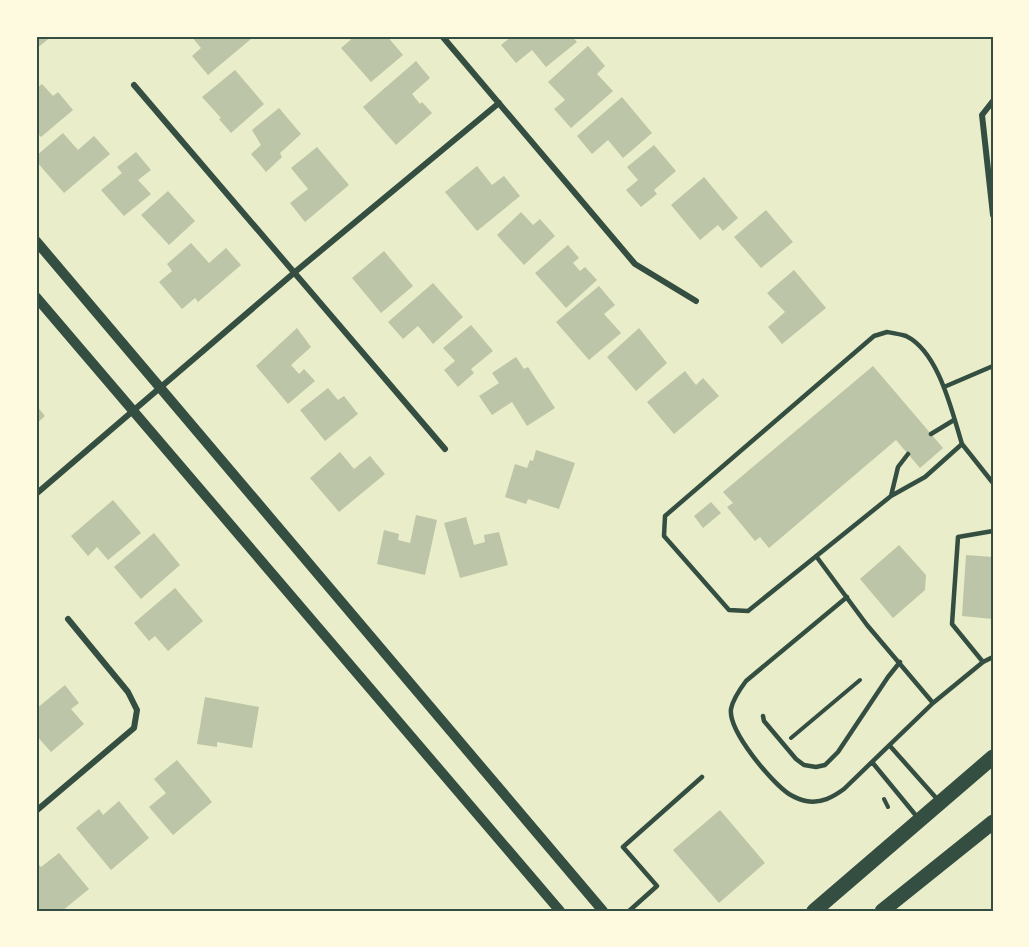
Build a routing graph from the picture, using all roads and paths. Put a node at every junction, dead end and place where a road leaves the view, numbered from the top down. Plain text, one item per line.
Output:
1 (442, 36) edge
2 (134, 85) dead end
3 (992, 102) edge
4 (499, 103) junction
5 (993, 215) edge
6 (36, 241) edge
7 (295, 272) junction
8 (36, 297) edge
9 (696, 301) dead end
10 (993, 366) edge
11 (944, 387) junction
12 (160, 388) junction
13 (132, 412) junction
14 (954, 420) junction
15 (931, 434) dead end
16 (962, 444) junction
17 (445, 449) dead end
18 (908, 454) dead end
19 (993, 483) edge
20 (36, 494) edge
21 (891, 496) junction
22 (993, 531) edge
23 (816, 556) junction
24 (847, 597) junction
25 (68, 619) dead end
26 (993, 657) edge
27 (900, 662) junction
28 (983, 662) junction
29 (860, 680) dead end
30 (933, 703) junction
31 (763, 716) dead end
32 (890, 746) junction
33 (993, 757) edge
34 (794, 758) junction
35 (872, 762) junction
36 (702, 777) dead end
37 (940, 803) junction
38 (36, 812) edge
39 (920, 820) junction
40 (991, 827) edge
41 (560, 911) edge
42 (603, 911) edge
43 (629, 911) edge
44 (814, 911) edge
45 (882, 911) edge

1 - 4 street
2 - 7 street
3 - 5 street
4 - 7 street
4 - 9 street
6 - 12 street
7 - 12 street
7 - 17 street
8 - 13 street
10 - 11 lane
11 - 14 lane
11 - 23 lane
12 - 13 street
12 - 42 street
13 - 20 street
13 - 41 street
14 - 15 lane
14 - 16 lane
16 - 19 lane
16 - 21 lane
18 - 21 lane
21 - 23 lane
22 - 28 lane
23 - 24 lane
24 - 27 lane
24 - 35 lane
25 - 38 street
26 - 28 lane
27 - 30 lane
27 - 34 lane
28 - 30 lane
29 - 34 path
30 - 32 lane
31 - 34 lane
32 - 35 lane
32 - 37 lane
33 - 37 main road
35 - 39 lane
36 - 43 lane
37 - 39 main road
39 - 44 main road
40 - 45 main road

